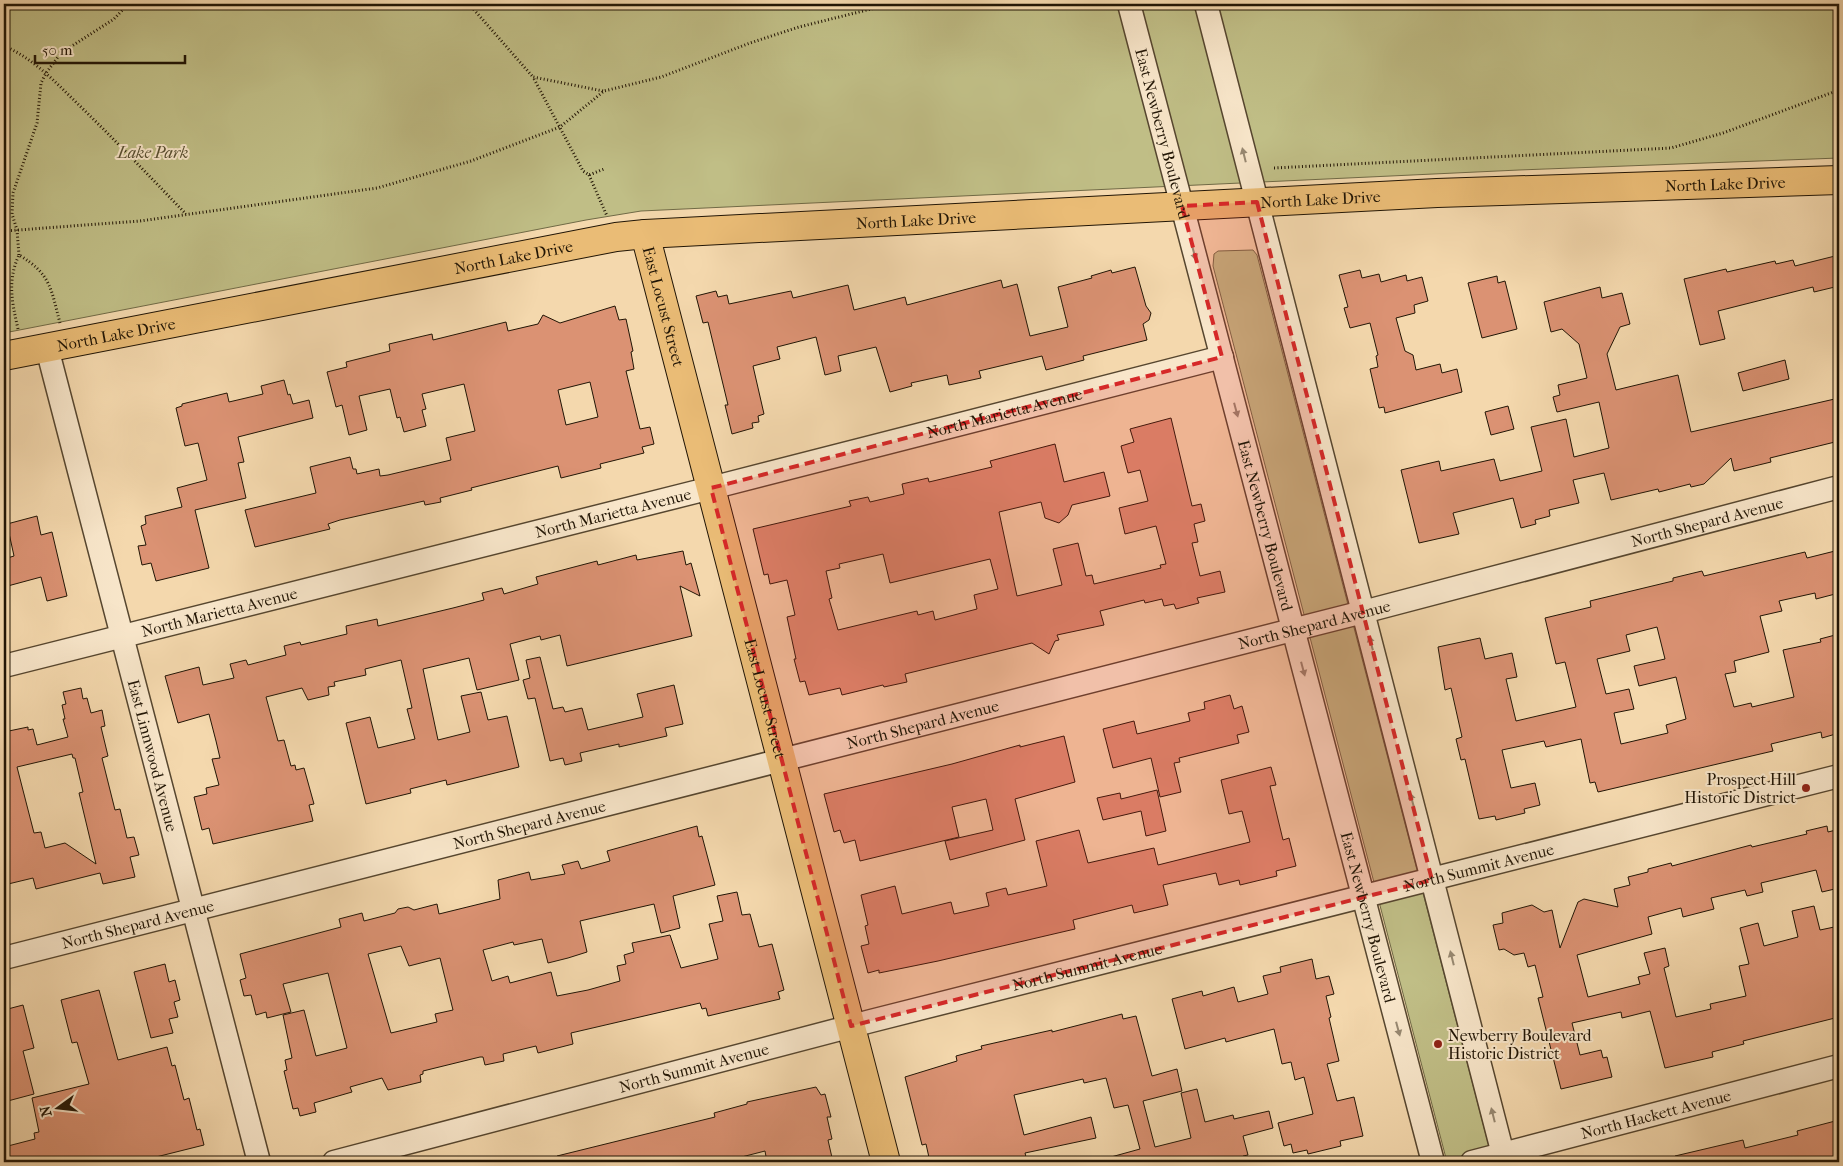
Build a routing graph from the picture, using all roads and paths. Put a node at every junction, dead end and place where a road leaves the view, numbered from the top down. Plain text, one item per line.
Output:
1 (128, 4) edge
2 (469, 4) edge
3 (476, 4) edge
4 (910, 4) edge
5 (1129, 4) edge
6 (1206, 4) edge
7 (475, 10) junction
8 (4, 46) edge
9 (46, 73) junction
10 (532, 76) junction
11 (1839, 90) edge
12 (604, 91) junction
13 (560, 127) junction
14 (1274, 168) dead end
15 (604, 169) dead end
16 (589, 175) junction
17 (1839, 180) edge
18 (1256, 202) junction
19 (1182, 206) junction
20 (186, 214) junction
21 (608, 216) dead end
22 (17, 230) junction
23 (4, 231) edge
24 (645, 234) junction
25 (19, 255) junction
26 (60, 323) dead end
27 (18, 330) dead end
28 (47, 348) junction
29 (4, 356) edge
30 (1222, 357) junction
31 (1839, 487) edge
32 (711, 488) junction
33 (1363, 612) junction
34 (1293, 630) junction
35 (122, 637) junction
36 (4, 666) edge
37 (782, 760) junction
38 (1839, 776) edge
39 (1432, 880) junction
40 (1363, 898) junction
41 (194, 910) junction
42 (4, 958) edge
43 (851, 1026) junction
44 (1839, 1066) edge
45 (1504, 1158) edge
46 (259, 1162) edge
47 (334, 1162) edge
48 (886, 1162) edge
49 (1433, 1162) edge
50 (1472, 1162) edge

1 - 9 path
2 - 7 path
3 - 7 path
4 - 12 path
5 - 19 street, East Newberry Boulevard
18 -> 6 street
7 - 10 path
8 - 9 path
9 - 20 path
9 - 22 path
10 - 12 path
10 - 13 path
11 - 14 path
12 - 13 path
13 - 16 path
13 - 20 path
15 - 16 path
16 - 21 path
17 - 18 main road, North Lake Drive
18 - 19 main road, North Lake Drive
18 - 33 street
19 - 24 main road, North Lake Drive
19 -> 30 street, East Newberry Boulevard
20 - 22 path
22 - 23 path
22 - 25 path
24 - 28 main road, North Lake Drive
24 - 32 main road, East Locust Street
25 - 26 path
25 - 27 path
28 - 29 main road, North Lake Drive
28 - 35 street, East Linnwood Avenue
30 - 32 street, North Marietta Avenue
30 -> 34 street, East Newberry Boulevard
31 - 33 street, North Shepard Avenue
32 - 35 street, North Marietta Avenue
32 - 37 main road, East Locust Street
33 - 34 street, North Shepard Avenue
39 -> 33 street
34 - 37 street, North Shepard Avenue
34 -> 40 street, East Newberry Boulevard
35 - 36 street, North Marietta Avenue
35 - 41 street, East Linnwood Avenue
37 - 41 street, North Shepard Avenue
37 - 43 main road, East Locust Street
38 - 39 street, North Summit Avenue
39 - 40 street, North Summit Avenue
45 -> 39 street
40 - 43 street, North Summit Avenue
40 -> 49 street, East Newberry Boulevard
41 - 42 street, North Shepard Avenue
41 - 46 street, East Linnwood Avenue
43 - 47 street, North Summit Avenue
43 - 48 main road, East Locust Street
44 - 45 street, North Hackett Avenue
45 - 50 street, North Hackett Avenue

